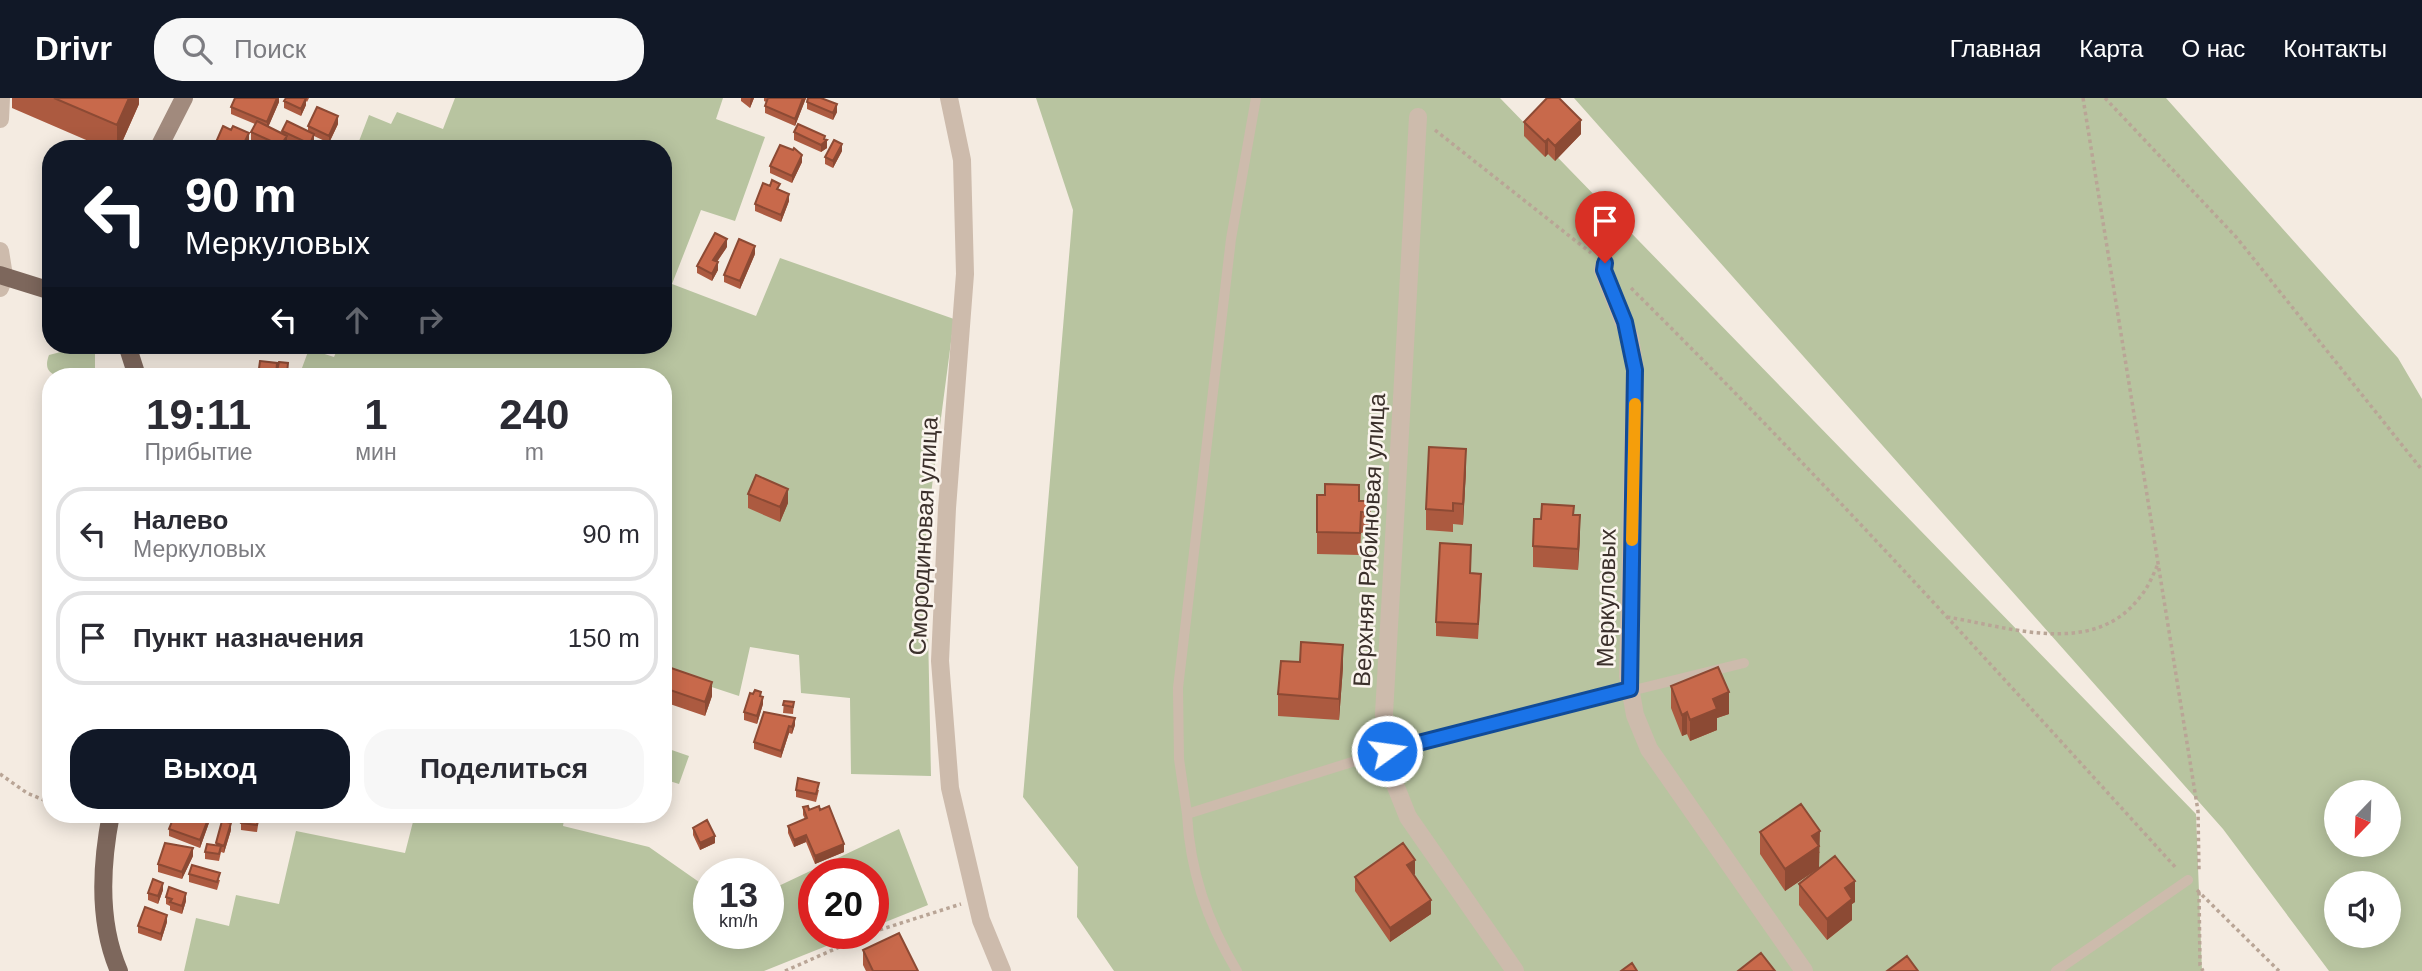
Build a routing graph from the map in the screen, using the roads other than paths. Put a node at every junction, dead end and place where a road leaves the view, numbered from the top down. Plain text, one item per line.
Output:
1 (1, 98) edge
2 (184, 98) edge
3 (949, 98) edge
4 (1256, 98) edge
5 (1418, 117) road end
6 (0, 119) edge
7 (163, 140) edge
8 (0, 251) edge
9 (1605, 263) road end
10 (1, 280) edge
11 (42, 289) edge
12 (1744, 663) dead end
13 (1630, 689) junction
14 (1387, 751) junction
15 (1187, 814) junction
16 (110, 823) edge
17 (2188, 880) road end
18 (119, 971) edge
19 (1002, 971) edge
20 (1237, 971) edge
21 (1515, 971) edge
22 (1804, 971) edge
23 (2056, 971) edge

1 - 6 street
2 - 7 street
3 - 19 street, Смородиновая улица
4 - 15 lane
5 - 14 street, Верхняя Рябиновая улица
8 - 10 street
9 - 13 street, Меркуловых
10 - 11 main road
12 - 13 lane
13 - 14 lane
13 - 22 street, Меркуловых
14 - 15 lane
14 - 21 street, Верхняя Рябиновая улица
15 - 20 lane
16 - 18 main road
17 - 23 lane

